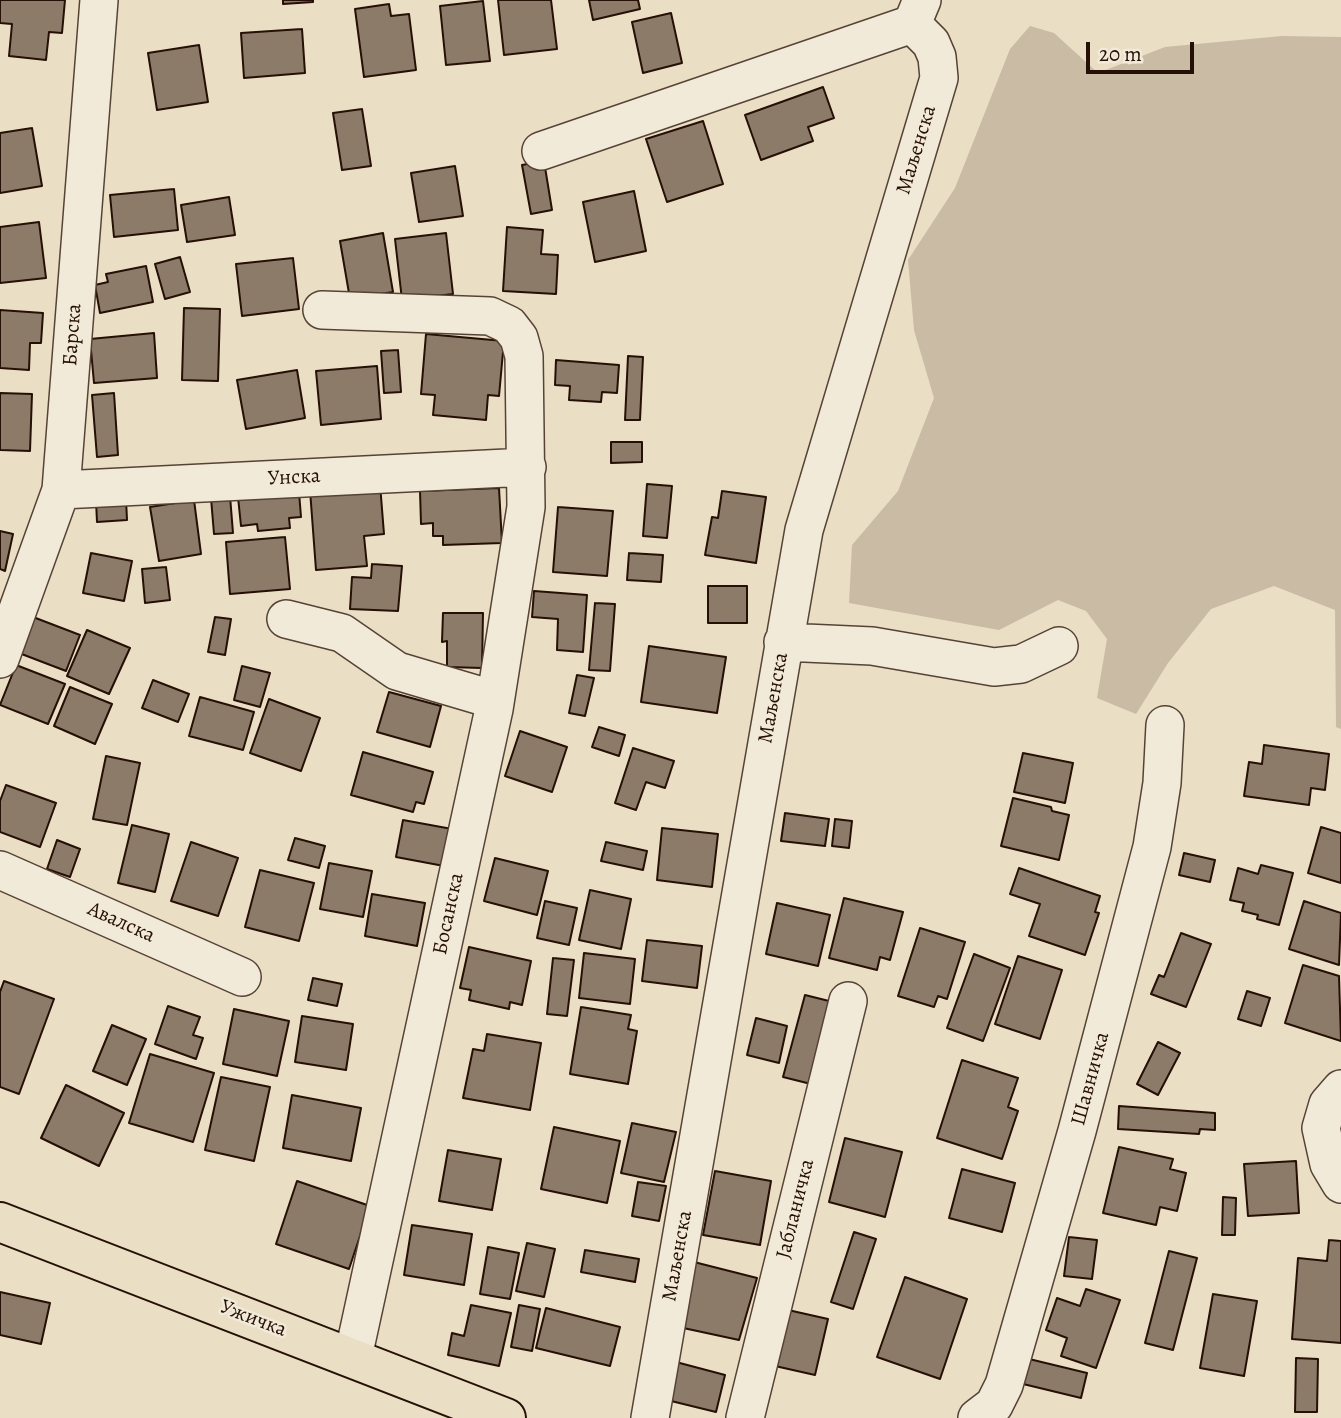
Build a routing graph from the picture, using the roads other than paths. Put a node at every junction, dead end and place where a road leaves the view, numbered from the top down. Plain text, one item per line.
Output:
1 (100, 0) edge
2 (917, 12) edge
3 (541, 151) dead end
4 (322, 310) dead end
5 (527, 467) junction
6 (61, 490) junction
7 (286, 619) dead end
8 (783, 642) junction
9 (1059, 646) dead end
10 (0, 659) edge
11 (495, 700) junction
12 (1165, 726) dead end
13 (0, 870) edge
14 (242, 977) dead end
15 (848, 1001) dead end
16 (1341, 1089) edge
17 (1341, 1184) edge
18 (0, 1222) edge
19 (354, 1357) junction
20 (490, 1415) edge
21 (650, 1418) edge
22 (745, 1418) edge
23 (977, 1418) edge

1 - 6 street, Барска
2 - 3 street
2 - 8 street, Маљенска
4 - 5 street, Босанска
5 - 6 street, Унска
5 - 11 street, Босанска
6 - 10 street, Барска
7 - 11 street
8 - 9 street
8 - 21 street, Маљенска
11 - 19 street, Босанска
12 - 23 street, Шавничка
13 - 14 street, Авалска
15 - 22 street, Јабланичка
16 - 17 street
18 - 19 main road, Ужичка
19 - 20 main road, Ужичка

